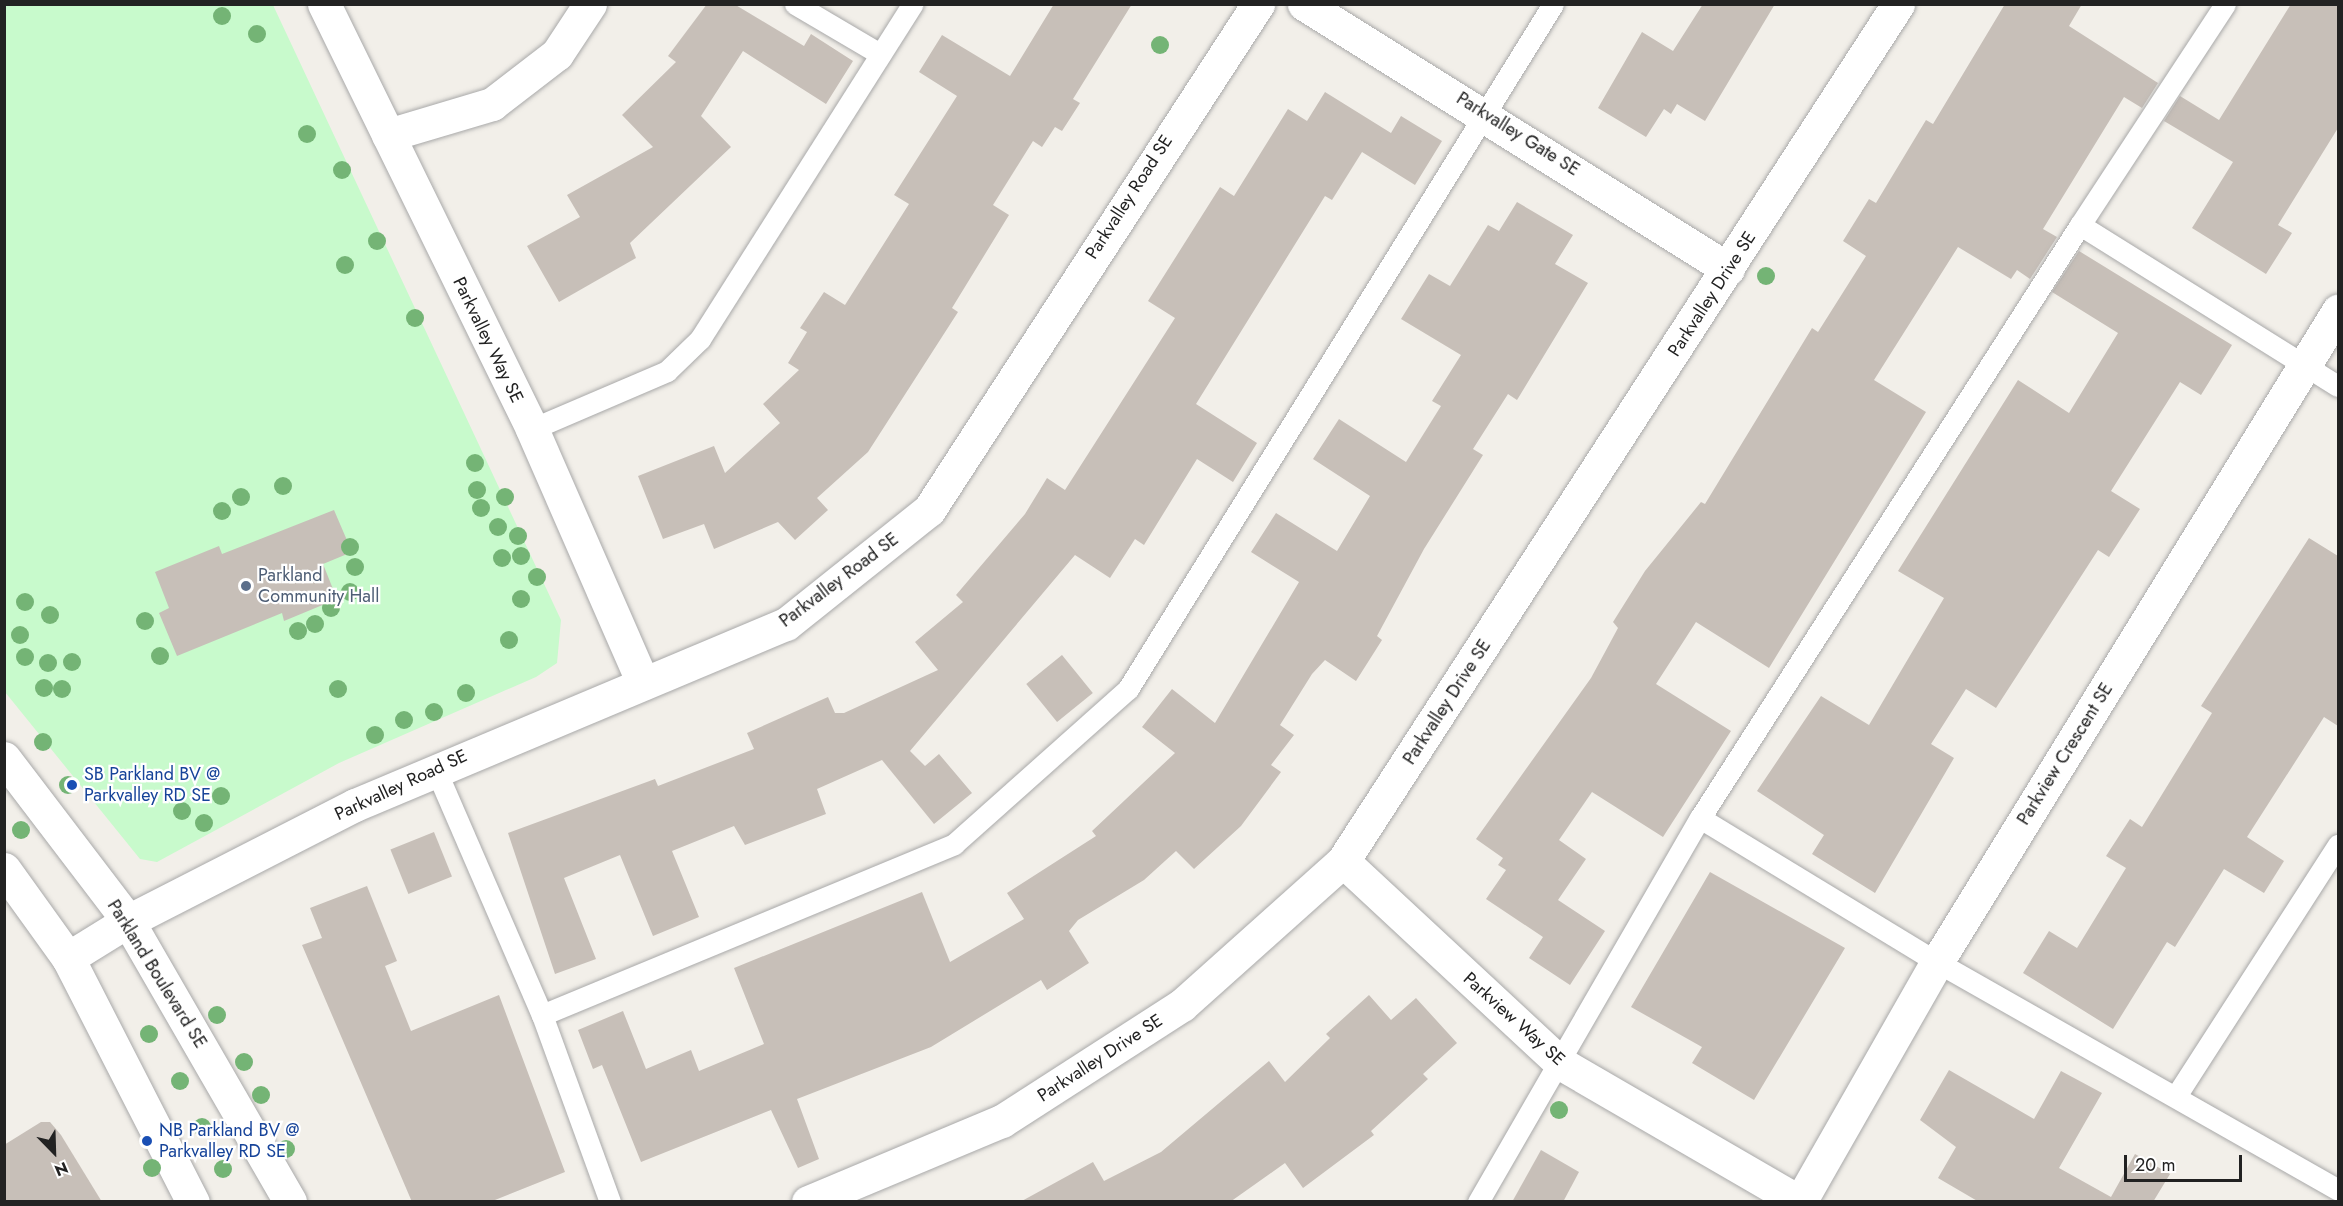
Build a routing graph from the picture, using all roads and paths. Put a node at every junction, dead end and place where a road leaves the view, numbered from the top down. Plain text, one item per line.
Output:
1 (324, 4) edge
2 (590, 4) edge
3 (795, 4) edge
4 (913, 4) edge
5 (1258, 4) edge
6 (1304, 4) edge
7 (1553, 4) edge
8 (1898, 4) edge
9 (2225, 4) edge
10 (880, 54) junction
11 (1483, 112) junction
12 (388, 135) junction
13 (2080, 225) junction
14 (1728, 268) junction
15 (2338, 311) edge
16 (2304, 366) junction
17 (2338, 386) edge
18 (532, 429) junction
19 (642, 681) junction
20 (4, 758) edge
21 (435, 768) junction
22 (1700, 818) junction
23 (2338, 845) edge
24 (1344, 861) junction
25 (4, 869) edge
26 (128, 921) junction
27 (68, 958) junction
28 (1937, 962) junction
29 (542, 1015) junction
30 (1560, 1063) junction
31 (2176, 1096) junction
32 (2338, 1190) edge
33 (193, 1202) edge
34 (290, 1202) edge
35 (610, 1202) edge
36 (808, 1202) edge
37 (1478, 1202) edge
38 (1800, 1202) edge

1 - 12 street, Parkvalley Way SE
2 - 12 street
3 - 10 lane
4 - 10 lane
5 - 19 street, Parkvalley Road SE
6 - 11 street, Parkvalley Gate SE
7 - 11 lane
8 - 14 street, Parkvalley Drive SE
9 - 13 lane
10 - 18 lane
11 - 14 street, Parkvalley Gate SE
11 - 29 lane
12 - 18 street, Parkvalley Way SE
13 - 16 lane
13 - 22 lane
14 - 24 street, Parkvalley Drive SE
15 - 16 street, Parkview Crescent SE
16 - 17 lane
16 - 28 street, Parkview Crescent SE
18 - 19 street, Parkvalley Way SE
19 - 21 street, Parkvalley Road SE
20 - 26 street, Parkland Boulevard SE
21 - 26 street, Parkvalley Road SE
21 - 29 lane
22 - 28 lane
22 - 30 lane
23 - 31 lane
24 - 30 street, Parkview Way SE
24 - 36 street, Parkvalley Drive SE
25 - 27 street
26 - 27 street, Parkvalley Road SE
26 - 34 street, Parkland Boulevard SE
27 - 33 street
28 - 31 lane
28 - 38 street, Parkview Crescent SE
29 - 35 lane
30 - 37 lane
30 - 38 street, Parkview Way SE
31 - 32 lane

